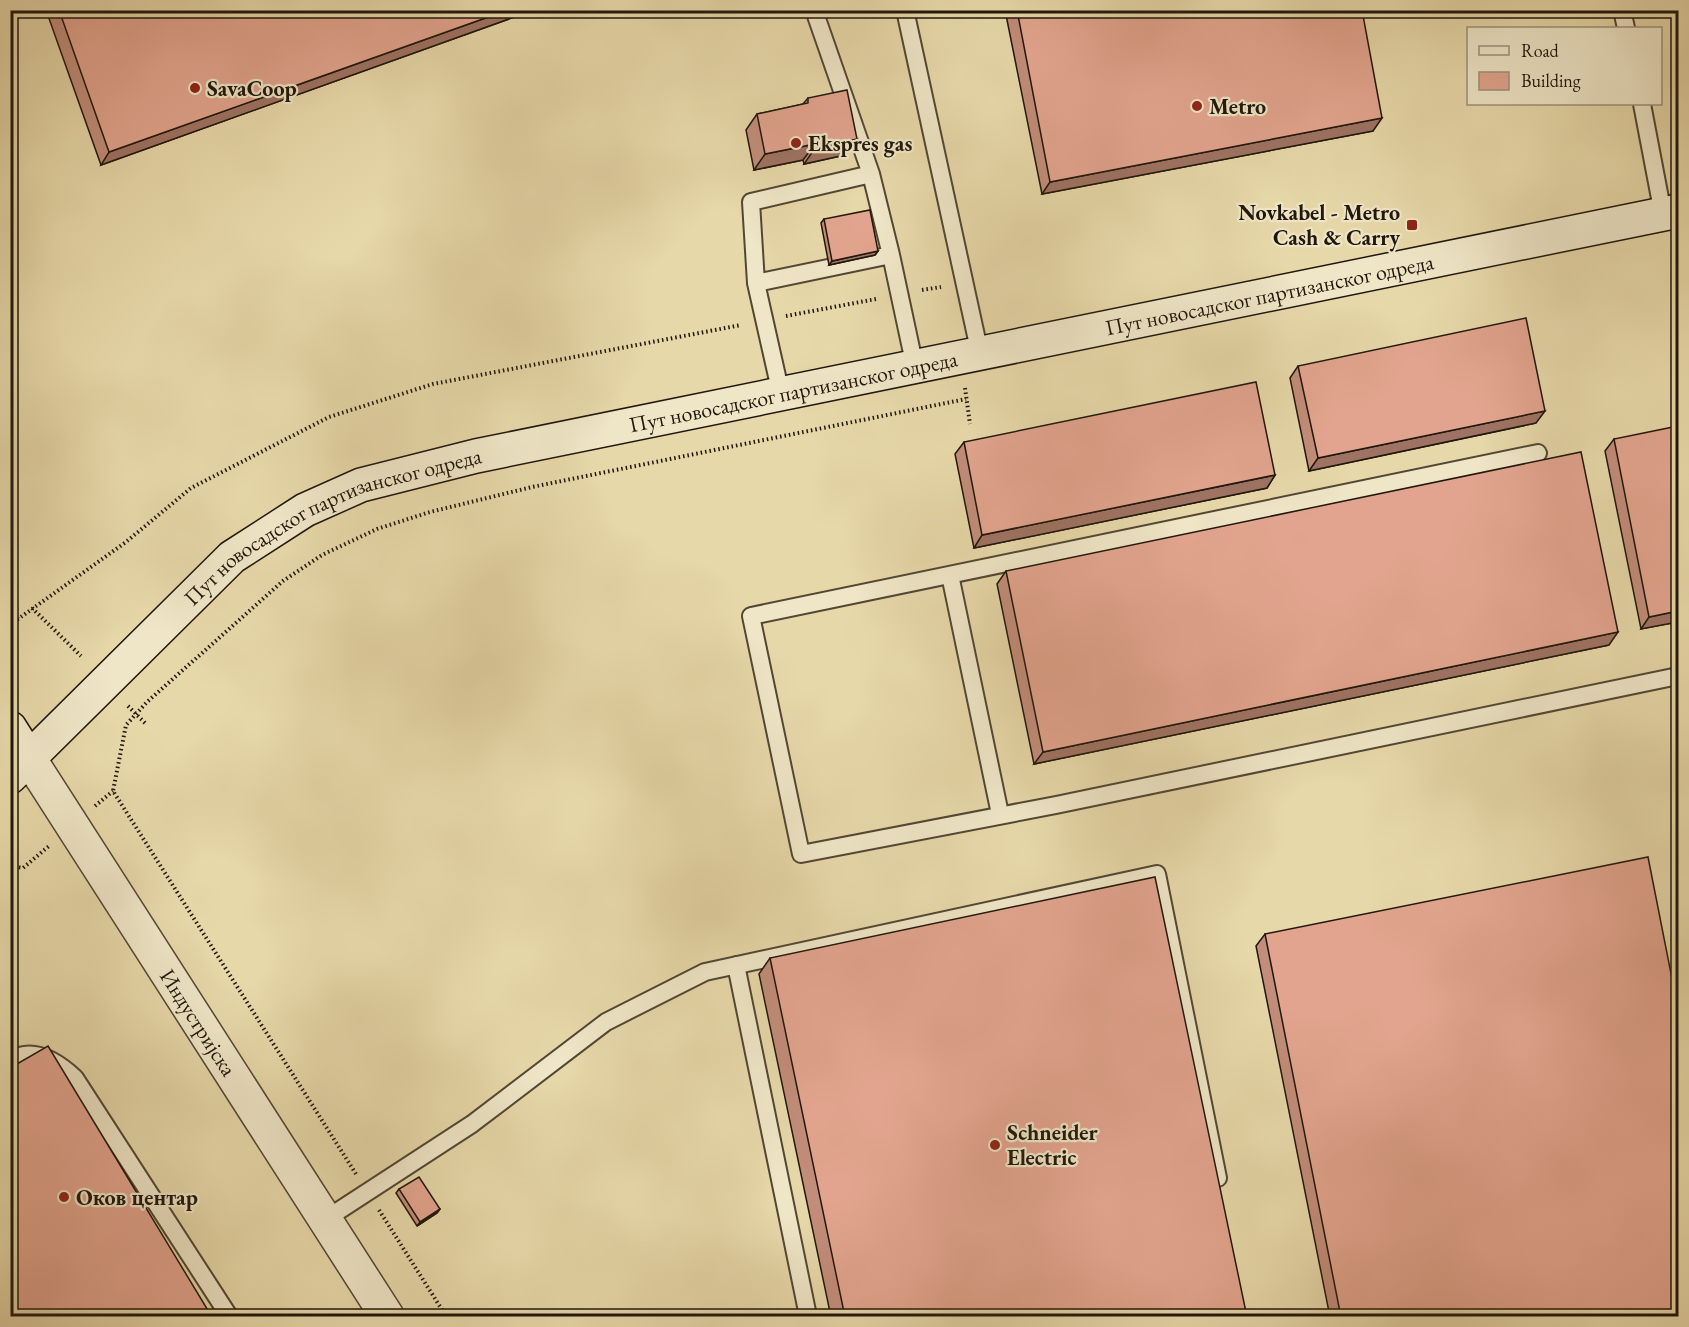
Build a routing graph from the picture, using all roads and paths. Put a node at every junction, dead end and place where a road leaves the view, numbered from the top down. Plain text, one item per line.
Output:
1 (814, 10) edge
2 (905, 10) edge
3 (1622, 10) edge
4 (1626, 27) edge
5 (1642, 105) edge
6 (871, 174) junction
7 (1671, 212) edge
8 (891, 255) junction
9 (756, 283) junction
10 (963, 283) junction
11 (900, 294) junction
12 (765, 320) junction
13 (980, 354) junction
14 (915, 367) junction
15 (781, 394) junction
16 (966, 399) dead end
17 (1538, 453) dead end
18 (950, 575) junction
19 (10, 607) edge
20 (32, 608) junction
21 (81, 656) dead end
22 (1678, 676) edge
23 (121, 699) dead end
24 (136, 714) junction
25 (145, 723) dead end
26 (10, 728) edge
27 (20, 767) edge
28 (1000, 814) junction
29 (10, 866) edge
30 (23, 868) dead end
31 (736, 965) junction
32 (10, 1060) edge
33 (368, 1192) junction
34 (1222, 1200) edge
35 (326, 1219) junction
36 (229, 1317) edge
37 (387, 1317) edge
38 (446, 1317) edge
39 (808, 1317) edge

1 - 6 lane
2 - 10 lane
3 - 4 lane
5 - 7 lane
6 - 8 lane
6 - 9 lane
7 - 13 street, Пут новосадског партизанског одреда
8 - 9 lane
8 - 11 lane
9 - 12 lane
10 - 11 path
10 - 13 lane
11 - 12 path
11 - 14 lane
12 - 15 lane
12 - 20 path
13 - 14 street, Пут новосадског партизанског одреда
14 - 15 street, Пут новосадског партизанског одреда
15 - 27 street, Пут новосадског партизанског одреда
16 - 24 path
17 - 18 lane
18 - 28 lane
18 - 28 lane
19 - 20 path
20 - 21 path
22 - 28 lane
23 - 24 path
24 - 25 path
24 - 33 path
26 - 27 street, Индустријска
27 - 35 street, Индустријска
29 - 30 path
31 - 33 lane
31 - 34 lane
31 - 39 lane
32 - 36 lane
33 - 35 lane
33 - 38 path
35 - 37 street, Индустријска

